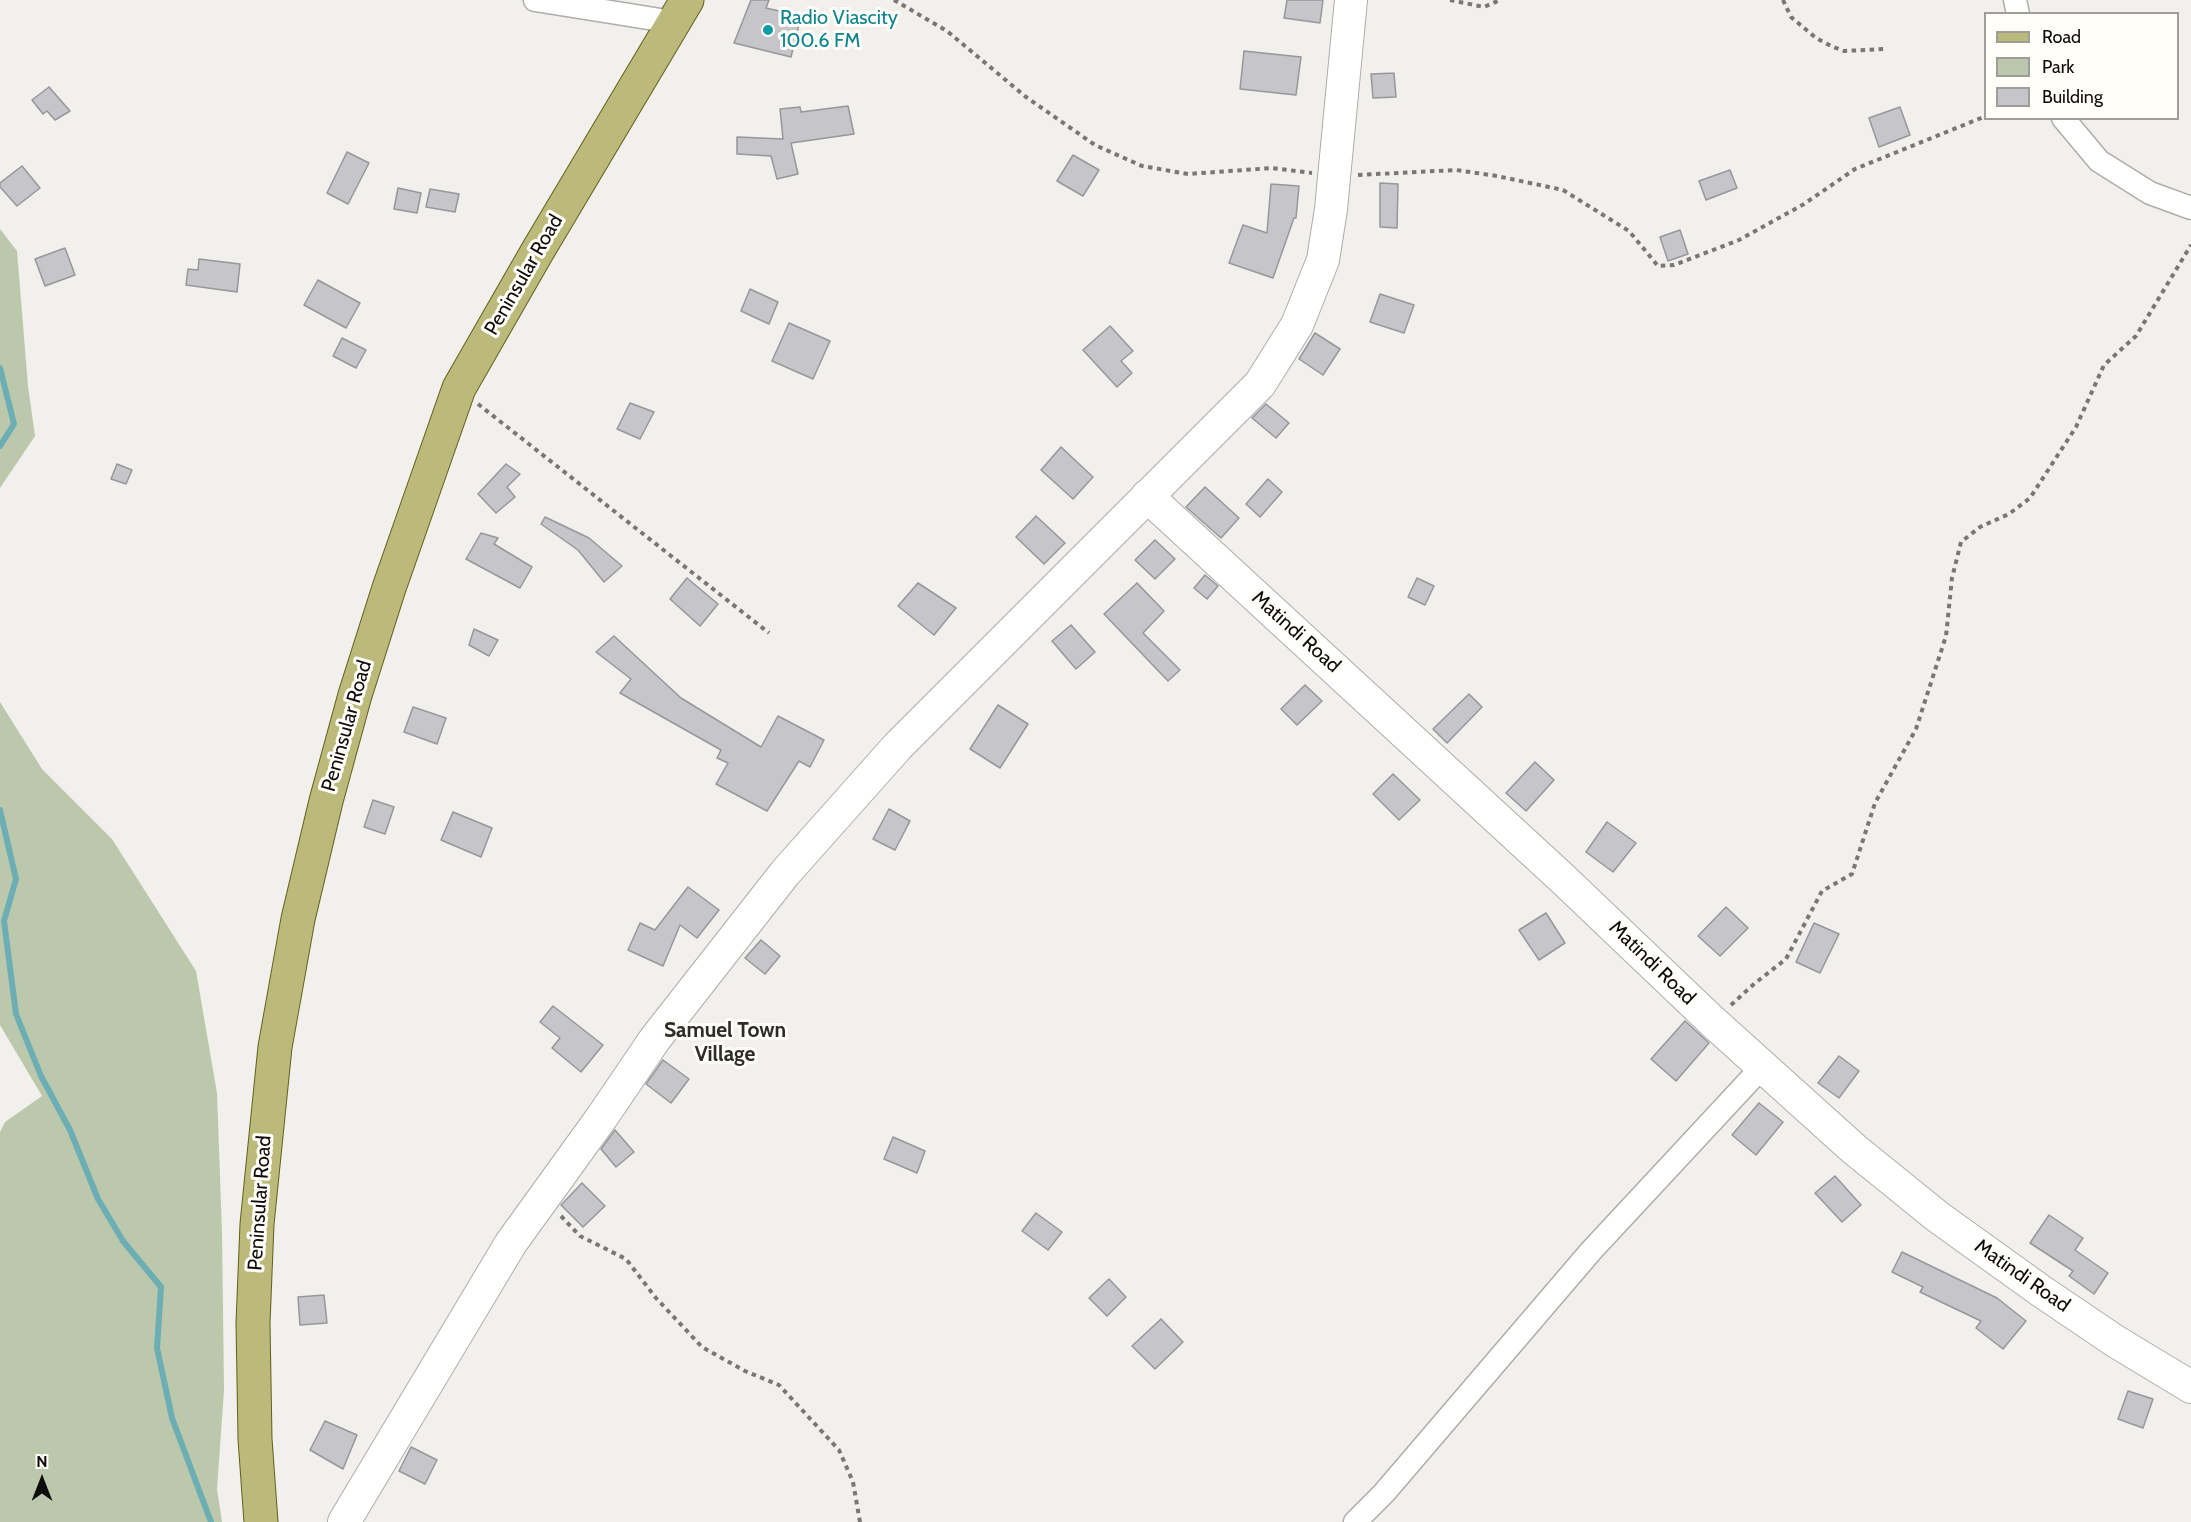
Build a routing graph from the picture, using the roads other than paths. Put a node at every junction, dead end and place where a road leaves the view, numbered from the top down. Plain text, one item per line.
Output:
1 (535, 0) edge
2 (1351, 0) edge
3 (680, 11) edge
4 (2065, 120) edge
5 (2191, 208) edge
6 (1147, 496) junction
7 (1763, 1066) junction
8 (2191, 1387) edge
9 (261, 1522) edge
10 (344, 1522) edge
11 (1355, 1522) edge

1 - 3 street
2 - 6 street
3 - 9 main road, Peninsular Road
4 - 5 street
6 - 7 street, Matindi Road
6 - 10 street
7 - 8 street, Matindi Road
7 - 11 street

